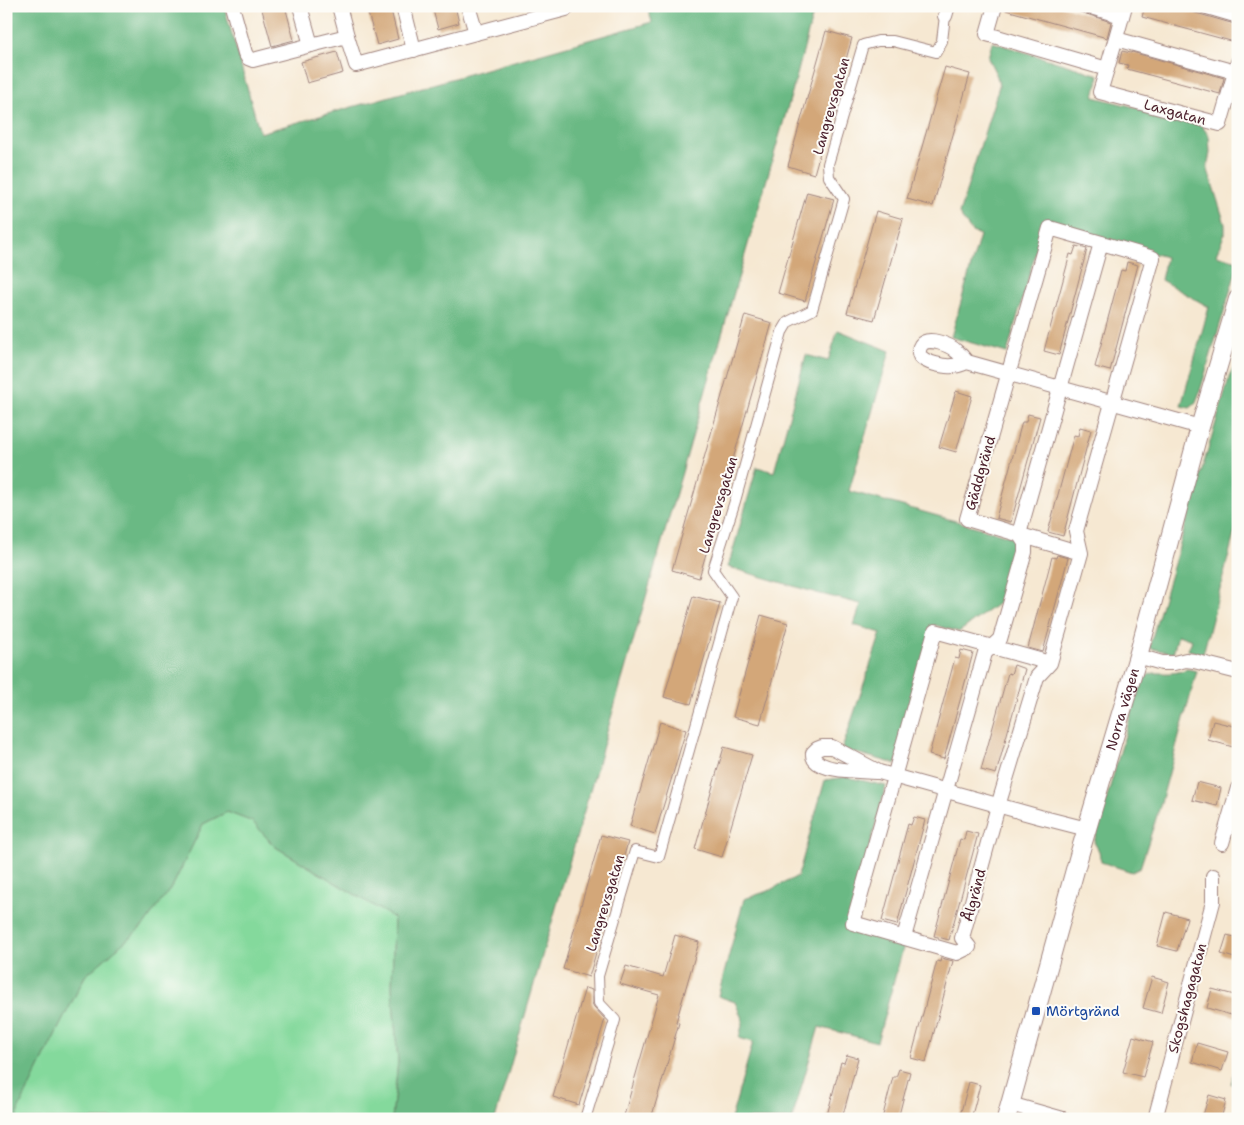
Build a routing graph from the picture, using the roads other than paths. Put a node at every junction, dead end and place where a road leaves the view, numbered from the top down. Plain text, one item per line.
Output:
1 (232, 6) edge
2 (300, 6) edge
3 (339, 6) edge
4 (403, 6) edge
5 (468, 6) edge
6 (995, 6) edge
7 (1087, 6) edge
8 (1204, 6) edge
9 (566, 9) dead end
10 (535, 11) edge
11 (947, 11) edge
12 (1124, 11) edge
13 (1238, 16) edge
14 (476, 33) junction
15 (347, 36) junction
16 (1116, 39) junction
17 (311, 45) junction
18 (414, 50) junction
19 (1236, 67) edge
20 (1107, 69) junction
21 (1101, 243) junction
22 (1238, 299) edge
23 (1234, 331) edge
24 (967, 362) dead end
25 (1009, 374) junction
26 (1060, 388) junction
27 (1112, 403) junction
28 (1200, 427) junction
29 (1019, 534) junction
30 (1081, 553) junction
31 (992, 647) junction
32 (1138, 656) junction
33 (1050, 663) junction
34 (1238, 672) edge
35 (879, 772) dead end
36 (894, 776) junction
37 (1238, 788) edge
38 (946, 791) junction
39 (998, 806) junction
40 (1087, 829) junction
41 (1222, 843) dead end
42 (1213, 876) dead end
43 (904, 938) junction
44 (1008, 1111) edge
45 (585, 1119) edge
46 (1063, 1119) edge
47 (1155, 1119) edge

1 - 17 street
2 - 17 street
3 - 15 street
4 - 18 street
5 - 14 street
6 - 20 street
7 - 12 street, Laxgatan
8 - 13 street
9 - 10 street
10 - 14 street
11 - 45 street, Langrevsgatan
12 - 16 street, Laxgatan
14 - 18 street
15 - 17 street
15 - 18 street
16 - 19 street, Laxgatan
16 - 20 street, Laxgatan
19 - 20 street, Laxgatan
21 - 25 street, Gäddgränd
21 - 26 street
21 - 27 street, Gäddgränd
22 - 23 street, Norra vägen
23 - 28 street, Norra vägen
24 - 25 street
25 - 26 street
25 - 29 street, Gäddgränd
26 - 27 street
26 - 29 street
27 - 28 street
27 - 30 street, Gäddgränd
28 - 32 street, Norra vägen
29 - 30 street, Gäddgränd
29 - 31 street
30 - 33 street, Gäddgränd
31 - 33 street, Ålgränd
31 - 36 street, Ålgränd
31 - 38 street
32 - 34 street
32 - 40 street, Norra vägen
33 - 39 street, Ålgränd
35 - 36 street
36 - 38 street
36 - 43 street, Ålgränd
37 - 41 street
38 - 39 street
38 - 43 street
39 - 40 street
39 - 43 street, Ålgränd
40 - 44 street, Norra vägen
42 - 47 street, Skogshagagatan
44 - 46 street

